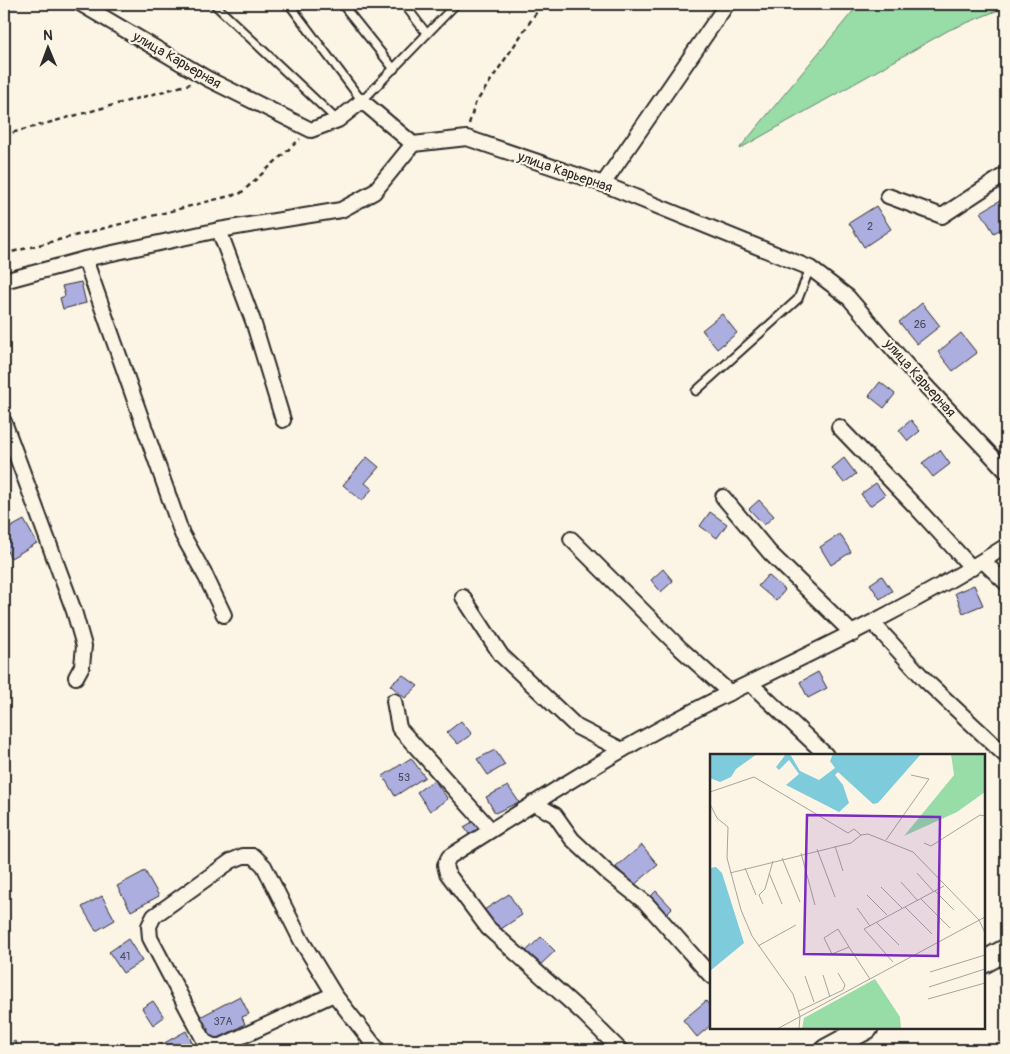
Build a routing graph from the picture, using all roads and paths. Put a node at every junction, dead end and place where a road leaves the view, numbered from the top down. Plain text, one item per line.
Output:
1 (26, 4) edge
2 (81, 4) edge
3 (214, 4) edge
4 (290, 4) edge
5 (342, 4) edge
6 (404, 4) edge
7 (456, 4) edge
8 (542, 4) edge
9 (727, 4) edge
10 (4, 9) edge
11 (427, 34) junction
12 (394, 69) junction
13 (208, 79) junction
14 (362, 101) junction
15 (338, 120) junction
16 (311, 130) junction
17 (4, 135) edge
18 (467, 138) junction
19 (413, 144) junction
20 (1006, 174) edge
21 (603, 184) junction
22 (888, 196) dead end
23 (219, 230) junction
24 (4, 254) edge
25 (85, 259) junction
26 (810, 268) junction
27 (4, 281) edge
28 (696, 391) dead end
29 (283, 420) dead end
30 (4, 422) edge
31 (839, 427) dead end
32 (1006, 471) edge
33 (723, 497) dead end
34 (571, 539) dead end
35 (1006, 546) edge
36 (977, 564) junction
37 (1006, 583) edge
38 (463, 597) dead end
39 (224, 615) dead end
40 (873, 623) junction
41 (853, 634) junction
42 (76, 678) dead end
43 (751, 684) junction
44 (730, 693) junction
45 (394, 701) dead end
46 (622, 750) junction
47 (825, 754) edge
48 (1006, 756) edge
49 (533, 803) junction
50 (491, 830) junction
51 (1006, 950) edge
52 (985, 961) edge
53 (710, 975) edge
54 (334, 994) junction
55 (865, 1029) edge
56 (378, 1050) edge
57 (620, 1050) edge
58 (826, 1050) edge

1 - 10 path
2 - 13 street, улица Карьерная
3 - 15 lane
4 - 14 lane
5 - 12 lane
6 - 11 lane
7 - 11 lane
8 - 18 path
9 - 21 street
11 - 12 lane
12 - 14 lane
13 - 16 street, улица Карьерная
13 - 17 path
14 - 15 street
14 - 19 street
15 - 16 street
16 - 24 path
18 - 19 street, улица Карьерная
18 - 21 street, улица Карьерная
19 - 23 street
20 - 22 street
21 - 26 street, улица Карьерная
23 - 25 street
23 - 29 street
25 - 27 street
25 - 39 street
26 - 28 lane
26 - 32 street, улица Карьерная
30 - 42 street
31 - 36 street
33 - 41 street
34 - 44 street
35 - 36 street
36 - 37 street
36 - 40 street
38 - 46 street
40 - 41 street
40 - 48 street
41 - 43 street
43 - 44 street
43 - 47 street
44 - 46 street
45 - 50 street
46 - 49 street
49 - 50 street
49 - 53 street
50 - 57 street
51 - 52 main road
54 - 54 street
54 - 56 street
55 - 58 main road

